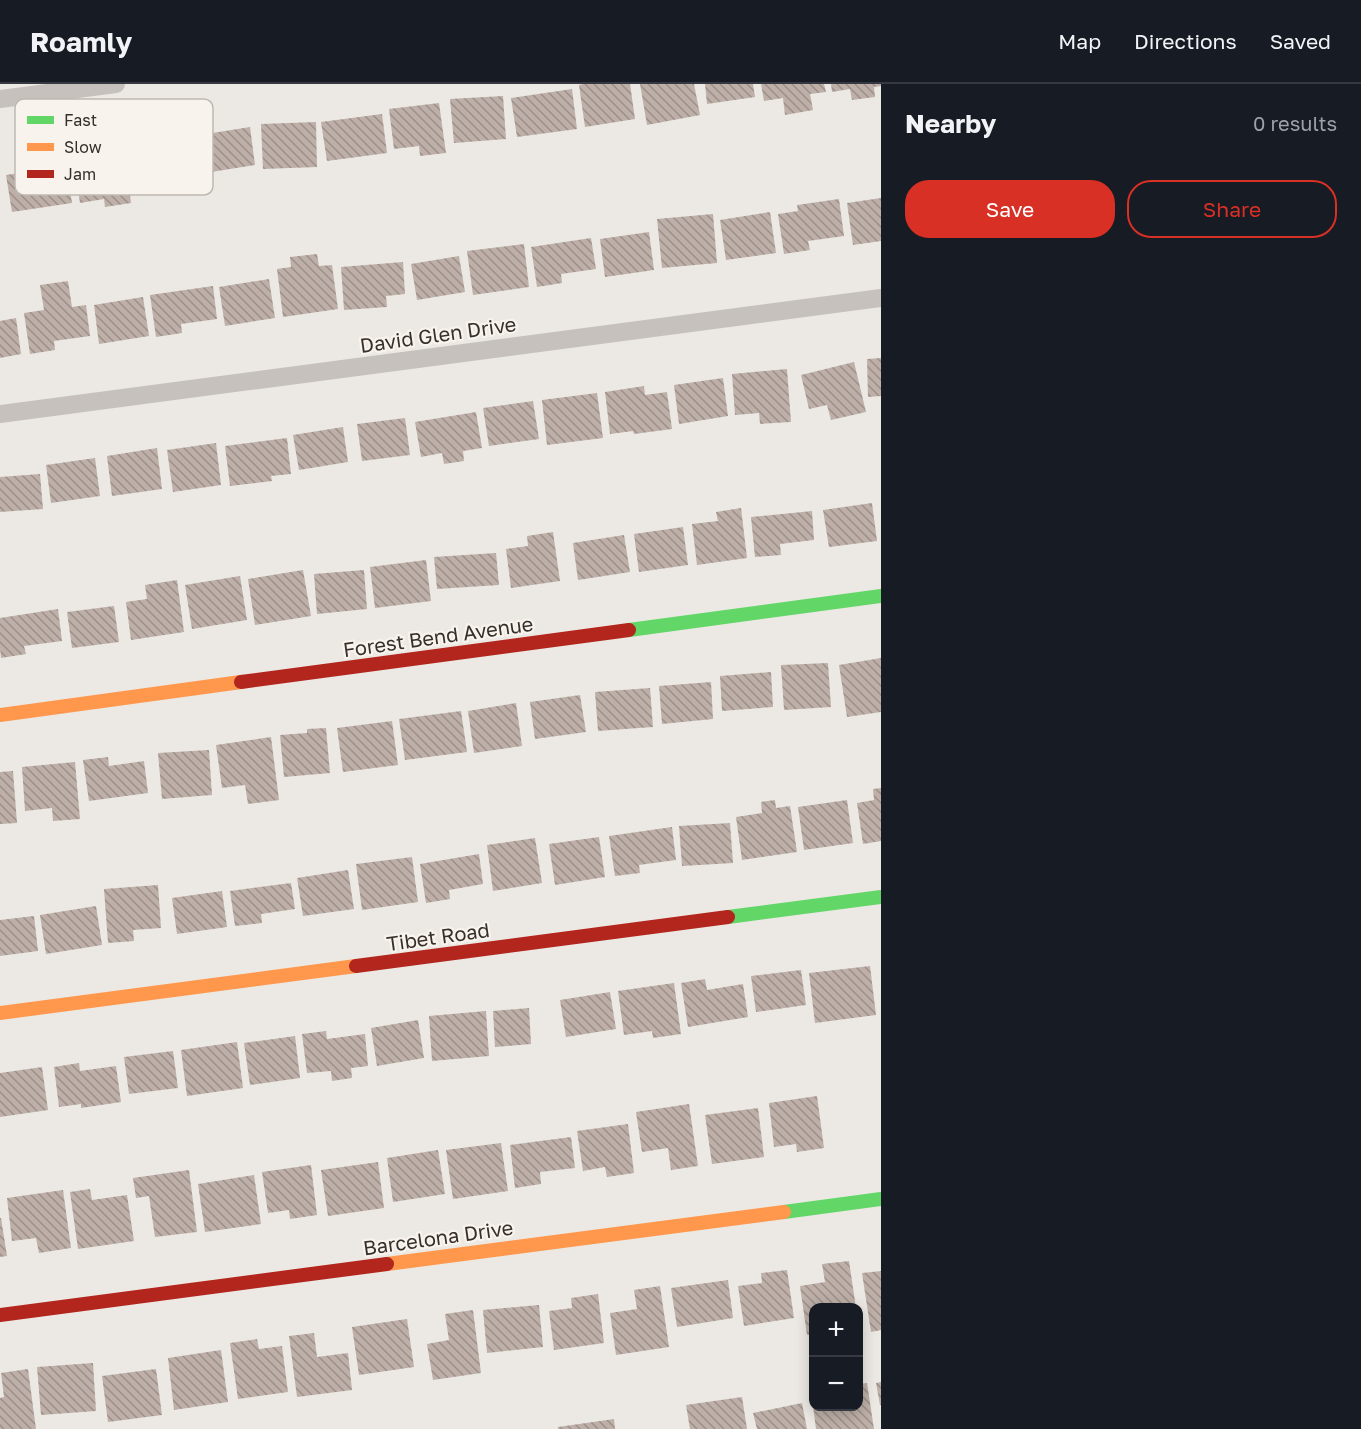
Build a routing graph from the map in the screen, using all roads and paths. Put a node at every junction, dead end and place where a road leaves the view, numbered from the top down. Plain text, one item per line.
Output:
1 (116, 84) edge
2 (0, 99) edge
3 (881, 298) edge
4 (0, 414) edge
5 (881, 596) edge
6 (0, 715) edge
7 (881, 897) edge
8 (0, 1013) edge
9 (881, 1199) edge
10 (0, 1315) edge

1 - 2 street
3 - 4 street, David Glen Drive
5 - 6 street, Forest Bend Avenue
7 - 8 street, Tibet Road
9 - 10 street, Barcelona Drive

